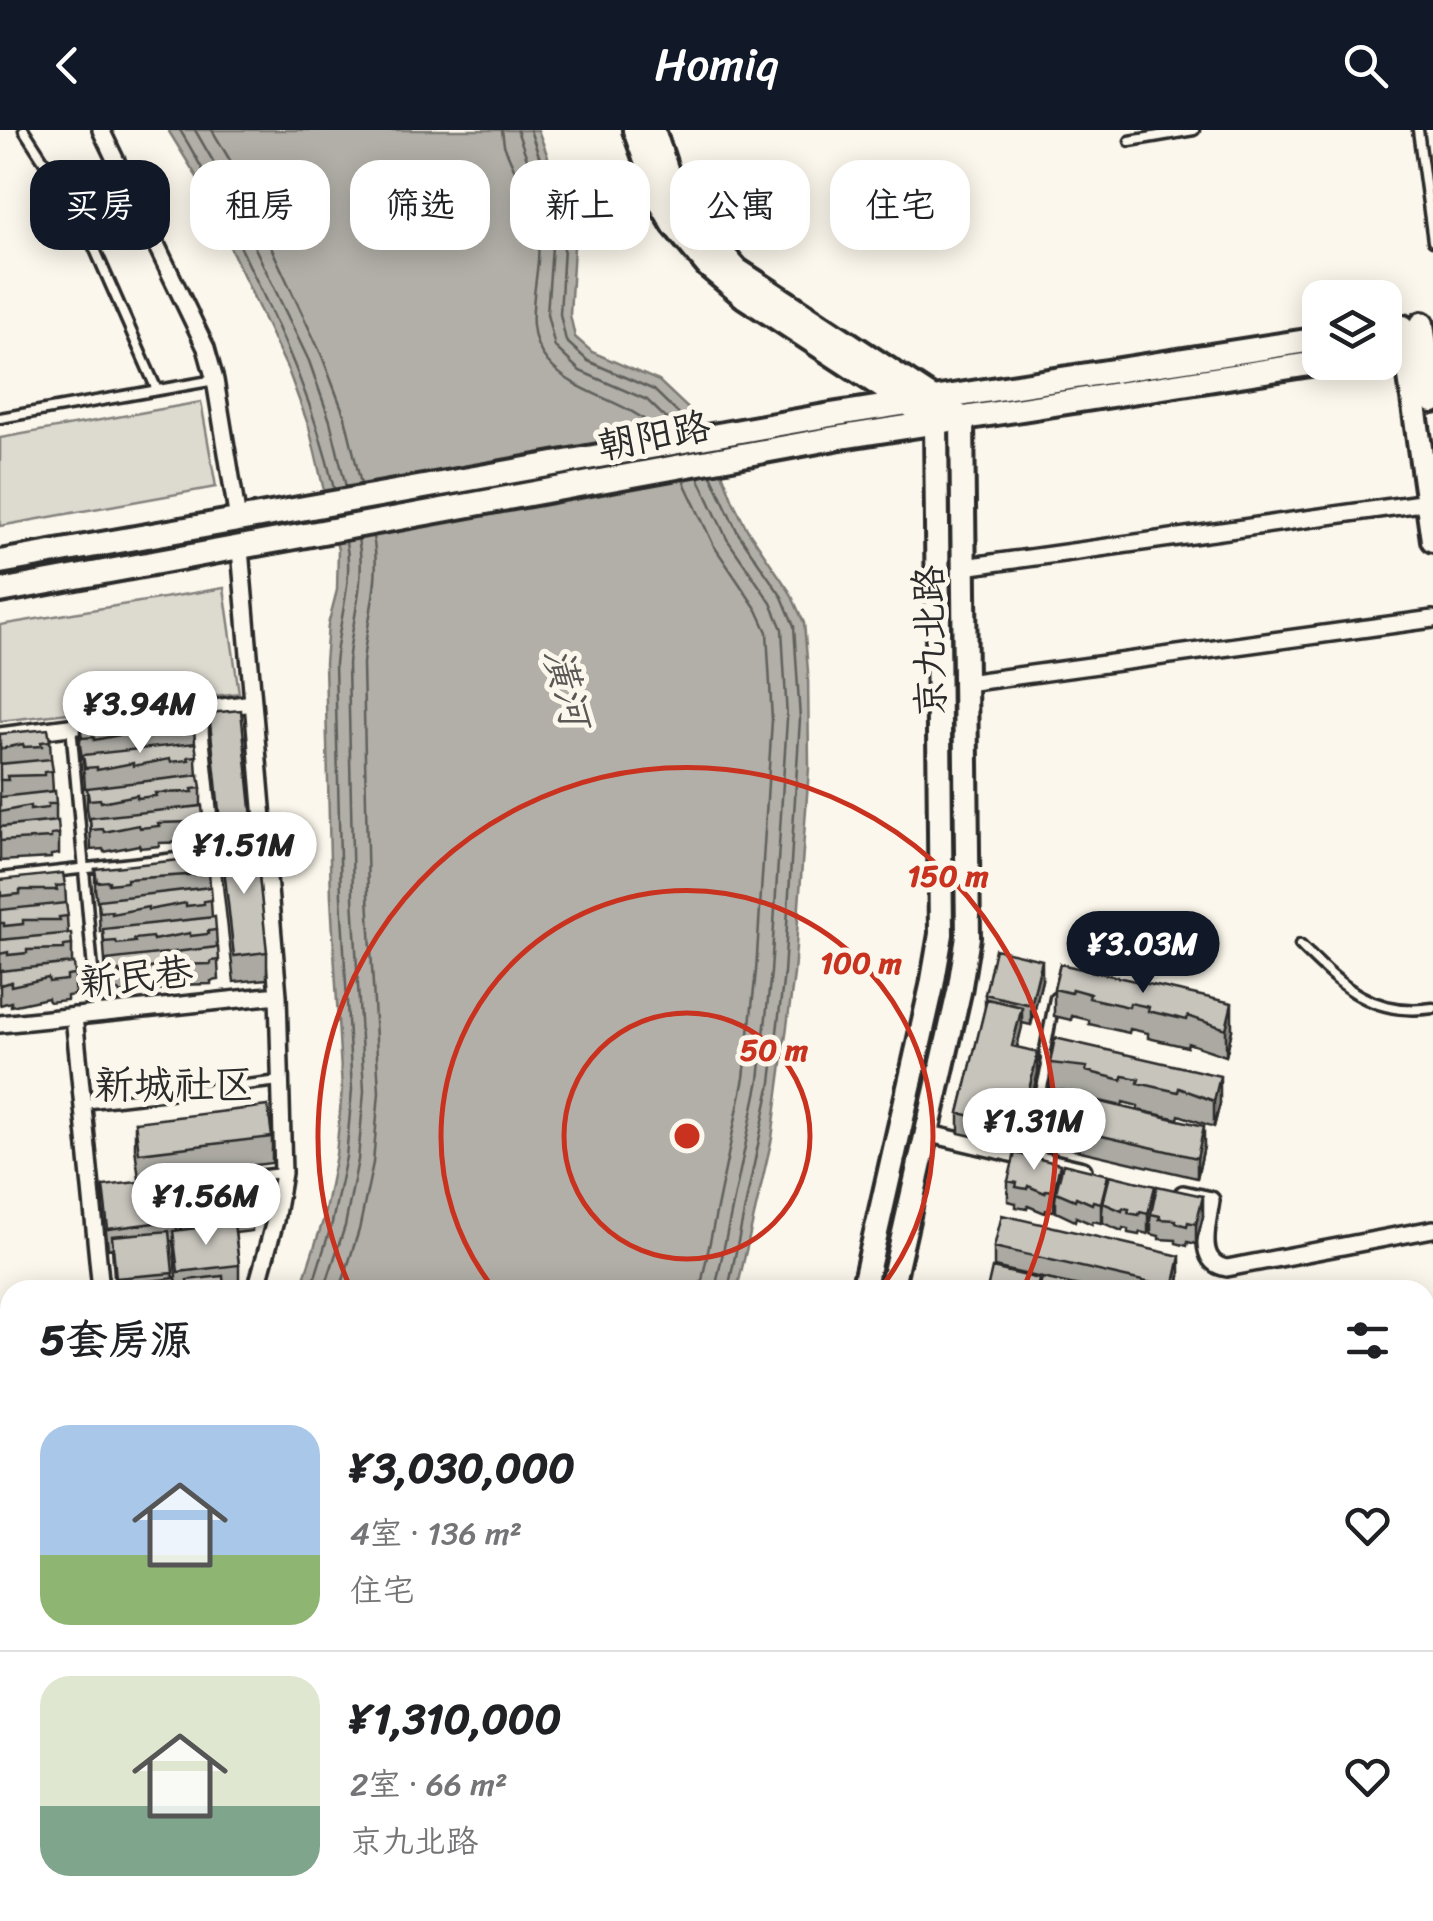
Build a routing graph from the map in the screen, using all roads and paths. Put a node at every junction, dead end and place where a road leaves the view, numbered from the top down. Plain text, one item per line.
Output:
1 (24, 130) edge
2 (101, 130) edge
3 (635, 130) edge
4 (653, 130) edge
5 (1194, 130) edge
6 (1418, 130) edge
7 (1130, 141) dead end
8 (1433, 241) edge
9 (1411, 337) edge
10 (1302, 343) edge
11 (1302, 365) edge
12 (215, 380) junction
13 (157, 390) junction
14 (1433, 401) edge
15 (906, 404) junction
16 (934, 411) junction
17 (0, 418) edge
18 (962, 418) junction
19 (1428, 502) junction
20 (238, 520) junction
21 (1433, 540) edge
22 (240, 548) junction
23 (0, 562) edge
24 (964, 567) junction
25 (0, 591) edge
26 (1433, 619) edge
27 (966, 683) junction
28 (253, 703) junction
29 (72, 726) junction
30 (0, 736) edge
31 (266, 848) junction
32 (84, 868) junction
33 (0, 878) edge
34 (1300, 944) dead end
35 (1058, 978) edge
36 (278, 995) junction
37 (1433, 1008) edge
38 (97, 1014) junction
39 (74, 1016) junction
40 (0, 1024) edge
41 (280, 1080) junction
42 (83, 1104) junction
43 (926, 1134) junction
44 (1026, 1157) junction
45 (283, 1173) junction
46 (1100, 1174) edge
47 (226, 1180) edge
48 (1174, 1192) edge
49 (111, 1194) edge
50 (92, 1196) junction
51 (1433, 1228) edge
52 (100, 1280) edge
53 (259, 1280) edge
54 (865, 1280) edge
55 (893, 1280) edge

1 - 13 lane
2 - 12 street
3 - 15 main road
4 - 16 main road
5 - 7 lane
6 - 8 lane
9 - 14 main road
9 - 19 main road
10 - 16 main road, 朝阳路
11 - 18 main road
12 - 13 lane
12 - 20 street
13 - 17 lane
15 - 16 main road
15 - 20 main road, 朝阳路
16 - 18 main road
16 - 22 main road, 朝阳路
16 - 54 main road, 京九北路
18 - 24 main road, 京九北路
19 - 21 main road
19 - 24 street
20 - 23 main road, 朝阳路
22 - 25 main road, 朝阳路
22 - 28 street
24 - 27 main road, 京九北路
26 - 27 street
27 - 43 main road, 京九北路
28 - 29 street
28 - 31 street
29 - 30 street
29 - 32 lane
31 - 32 lane
31 - 36 street
32 - 33 lane
32 - 38 lane
34 - 37 lane
35 - 44 lane
36 - 38 street, 新民巷
36 - 41 street
38 - 39 street, 新民巷
39 - 40 street, 新民巷
39 - 42 street
41 - 42 lane
41 - 45 street
42 - 50 street
43 - 44 street
43 - 55 main road, 京九北路
44 - 46 street
45 - 47 lane
45 - 53 street
48 - 51 street
49 - 50 lane
50 - 52 street

